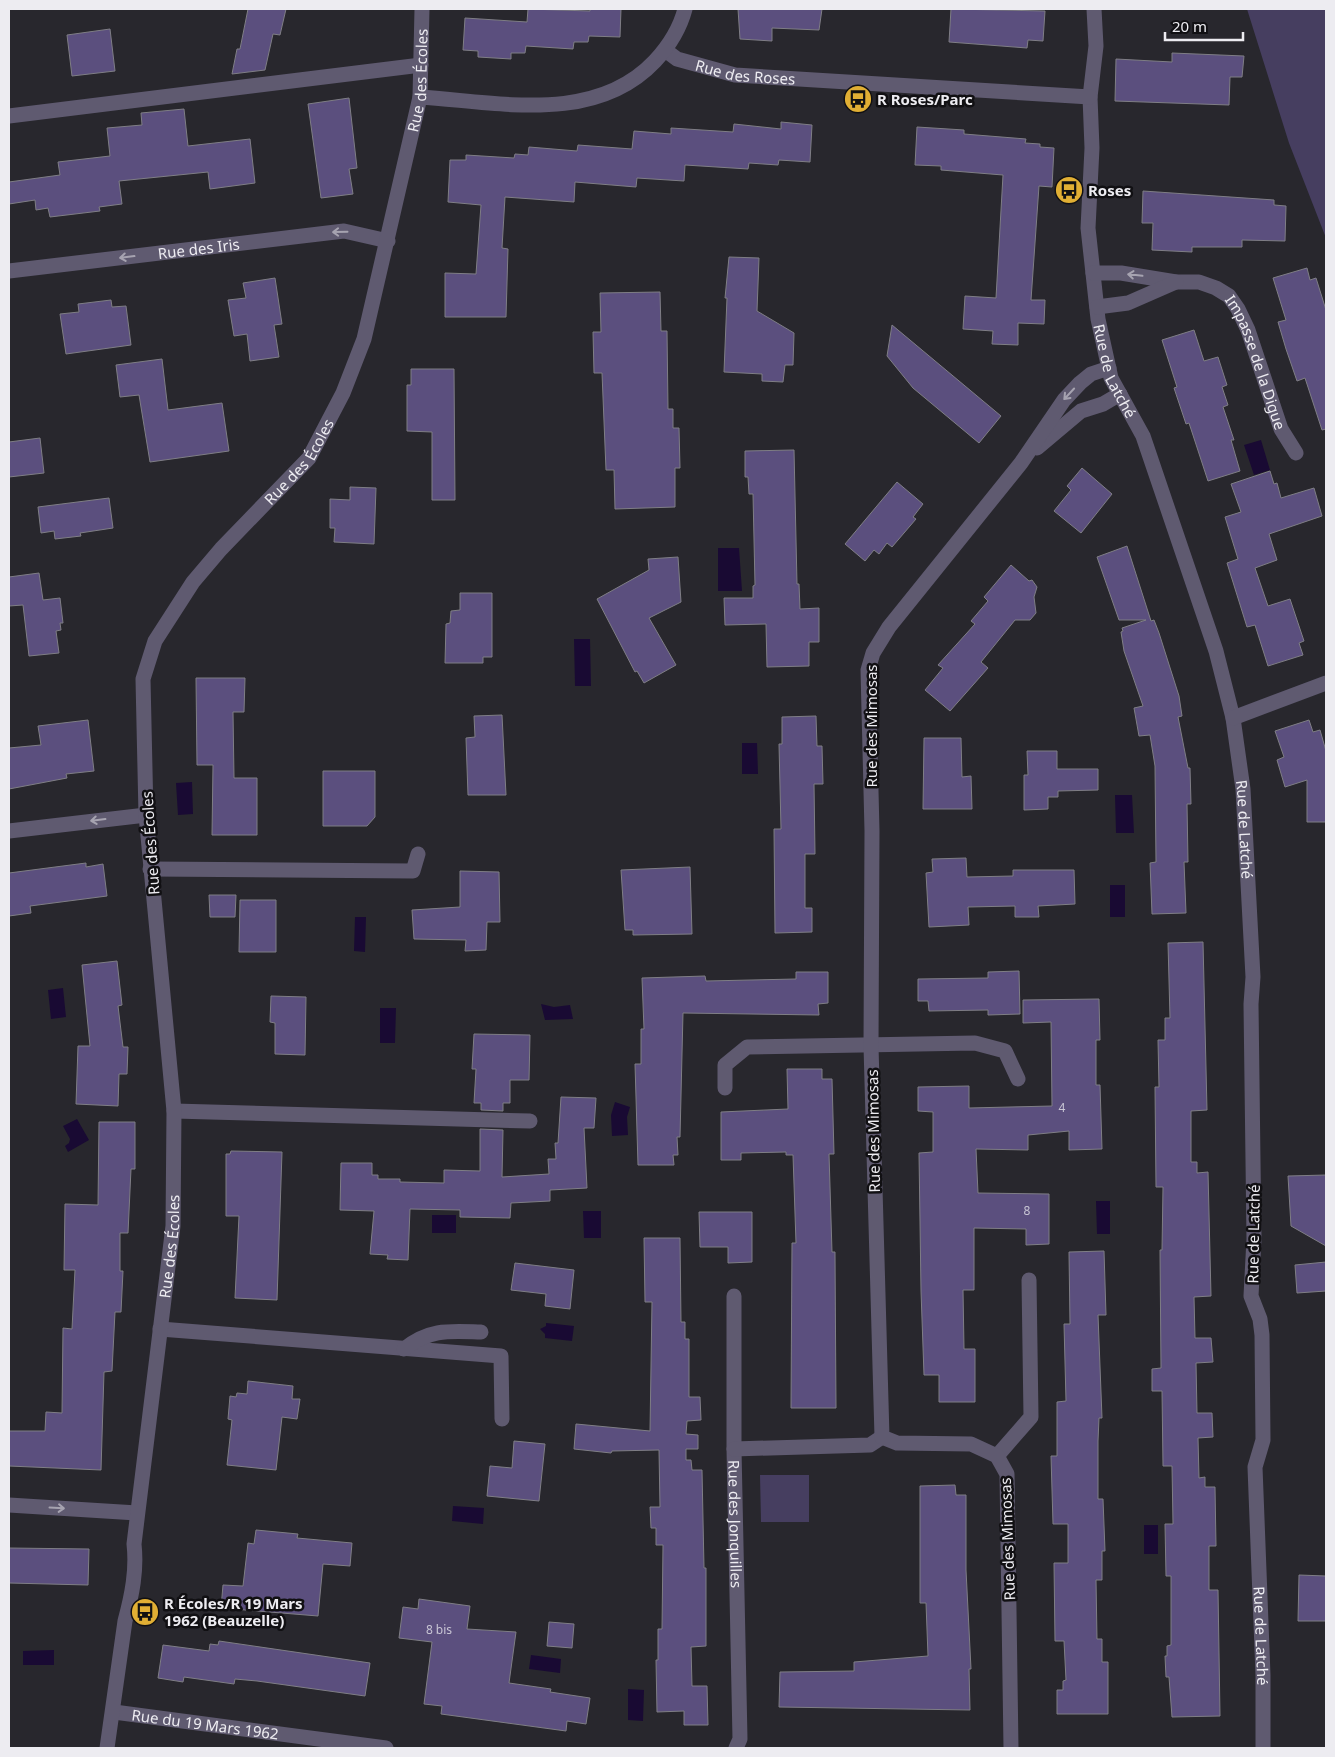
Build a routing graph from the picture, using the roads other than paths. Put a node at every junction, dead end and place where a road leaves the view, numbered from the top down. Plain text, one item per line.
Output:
1 (422, 9) edge
2 (685, 9) edge
3 (1094, 9) edge
4 (665, 50) junction
5 (421, 65) junction
6 (420, 97) junction
7 (1090, 97) junction
8 (9, 116) edge
9 (388, 241) junction
10 (9, 271) edge
11 (1093, 273) junction
12 (1176, 282) junction
13 (1096, 308) junction
14 (1109, 368) junction
15 (1120, 394) junction
16 (1296, 453) dead end
17 (1022, 463) junction
18 (1326, 683) edge
19 (1233, 718) junction
20 (146, 815) junction
21 (9, 831) edge
22 (418, 854) dead end
23 (150, 869) junction
24 (871, 1046) junction
25 (1018, 1079) dead end
26 (725, 1088) dead end
27 (174, 1111) junction
28 (530, 1121) dead end
29 (1029, 1280) dead end
30 (734, 1296) dead end
31 (160, 1329) junction
32 (481, 1332) dead end
33 (404, 1349) junction
34 (502, 1419) dead end
35 (882, 1437) junction
36 (734, 1449) junction
37 (997, 1456) junction
38 (9, 1505) edge
39 (137, 1512) junction
40 (114, 1712) junction
41 (107, 1748) edge
42 (386, 1748) edge
43 (736, 1748) edge
44 (1011, 1748) edge
45 (1263, 1748) edge

1 - 5 street, Rue des Écoles
2 - 4 street
3 - 7 street, Rue de Latché
4 - 6 street
4 - 7 street, Rue des Roses
5 - 6 street, Rue des Écoles
5 - 8 street
6 - 9 street, Rue des Écoles
7 - 11 street, Rue de Latché
9 -> 10 street, Rue des Iris
9 - 20 street, Rue des Écoles
12 -> 11 street, Impasse de la Digue
11 - 13 street, Rue de Latché
12 - 13 street, Impasse de la Digue
12 - 16 street, Impasse de la Digue
13 - 14 street, Rue de Latché
14 - 15 street, Rue de Latché
14 -> 17 street, Rue des Mimosas
15 - 17 street, Rue des Mimosas
15 - 19 street, Rue de Latché
17 - 24 street, Rue des Mimosas
18 - 19 street
19 - 45 street, Rue de Latché
20 -> 21 street
20 - 23 street, Rue des Écoles
22 - 23 street
23 - 27 street, Rue des Écoles
24 - 25 street
24 - 26 street
24 - 35 street, Rue des Mimosas
27 - 28 street
27 - 31 street, Rue des Écoles
29 - 37 street
30 - 36 street
31 - 33 street
31 - 39 street, Rue des Écoles
32 - 33 street
33 - 34 street
35 - 36 street, Rue des Jonquilles
35 - 37 street, Rue des Mimosas
36 - 43 street, Rue des Jonquilles
37 - 44 street, Rue des Mimosas
38 -> 39 street
39 - 40 street, Rue des Écoles
40 - 41 street, Rue des Écoles
40 - 42 street, Rue du 19 Mars 1962

